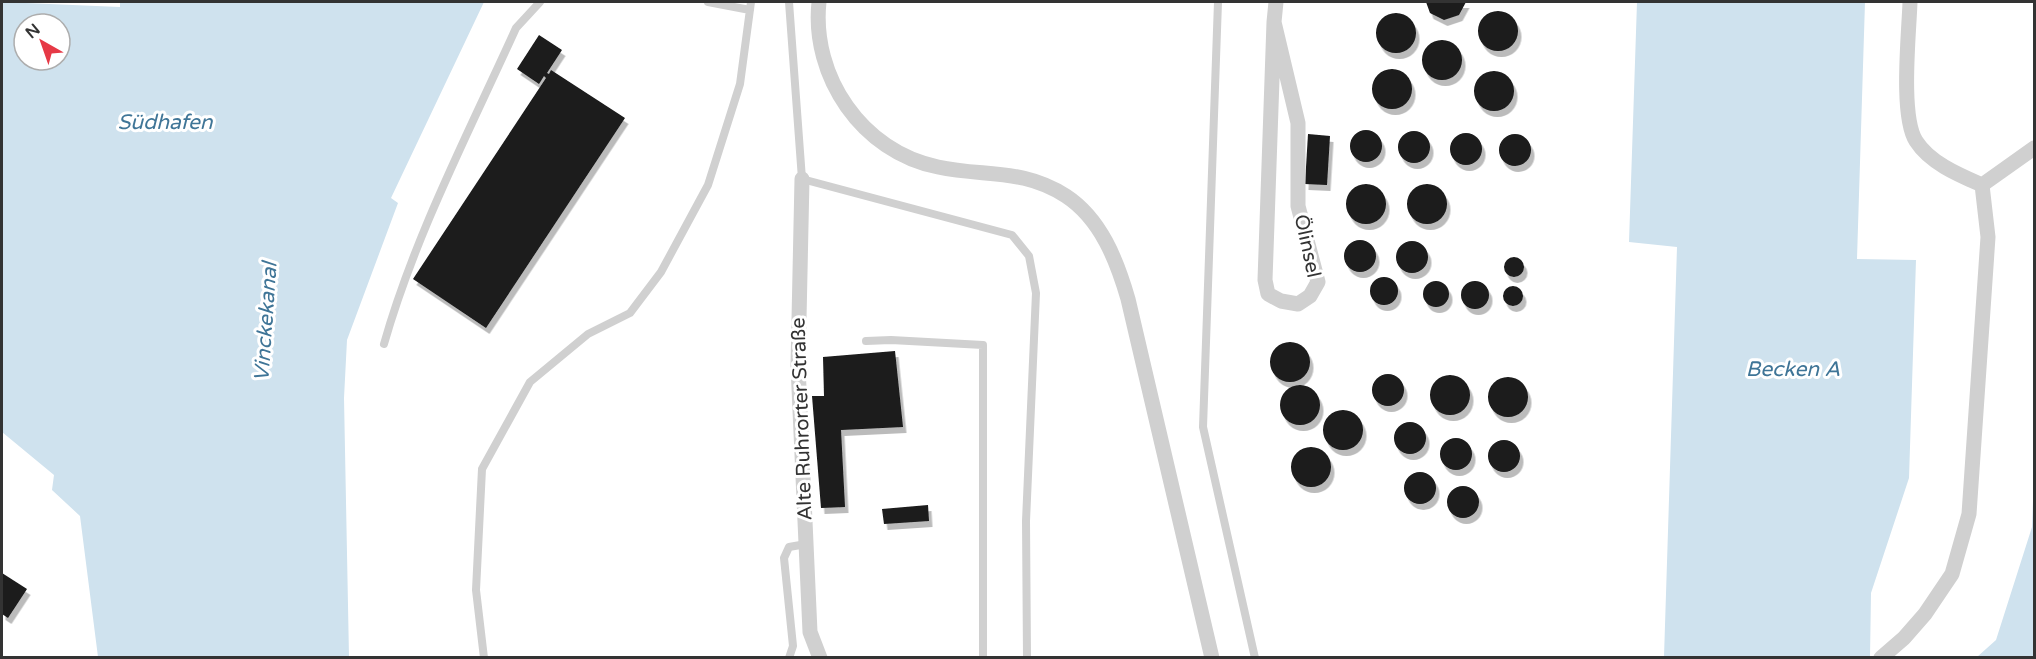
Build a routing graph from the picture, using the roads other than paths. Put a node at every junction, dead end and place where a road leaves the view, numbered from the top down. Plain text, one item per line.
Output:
1 (540, 2) edge
2 (708, 2) edge
3 (789, 2) edge
4 (819, 2) edge
5 (1218, 2) edge
6 (1275, 2) edge
7 (1910, 2) edge
8 (750, 6) edge
9 (1274, 22) junction
10 (2034, 148) edge
11 (802, 179) junction
12 (1982, 185) junction
13 (866, 341) dead end
14 (384, 344) dead end
15 (806, 544) junction
16 (484, 657) edge
17 (789, 657) edge
18 (820, 657) edge
19 (983, 657) edge
20 (1027, 657) edge
21 (1212, 657) edge
22 (1255, 657) edge
23 (1881, 657) edge

1 - 14 lane
2 - 8 lane
3 - 11 lane
4 - 21 street
5 - 22 lane
6 - 9 street, Ölinsel
7 - 12 street
8 - 16 lane
9 - 9 street, Ölinsel
10 - 12 street
11 - 15 street, Alte Ruhrorter Straße
11 - 20 lane
12 - 23 street
13 - 19 lane
15 - 17 lane
15 - 18 street, Alte Ruhrorter Straße

